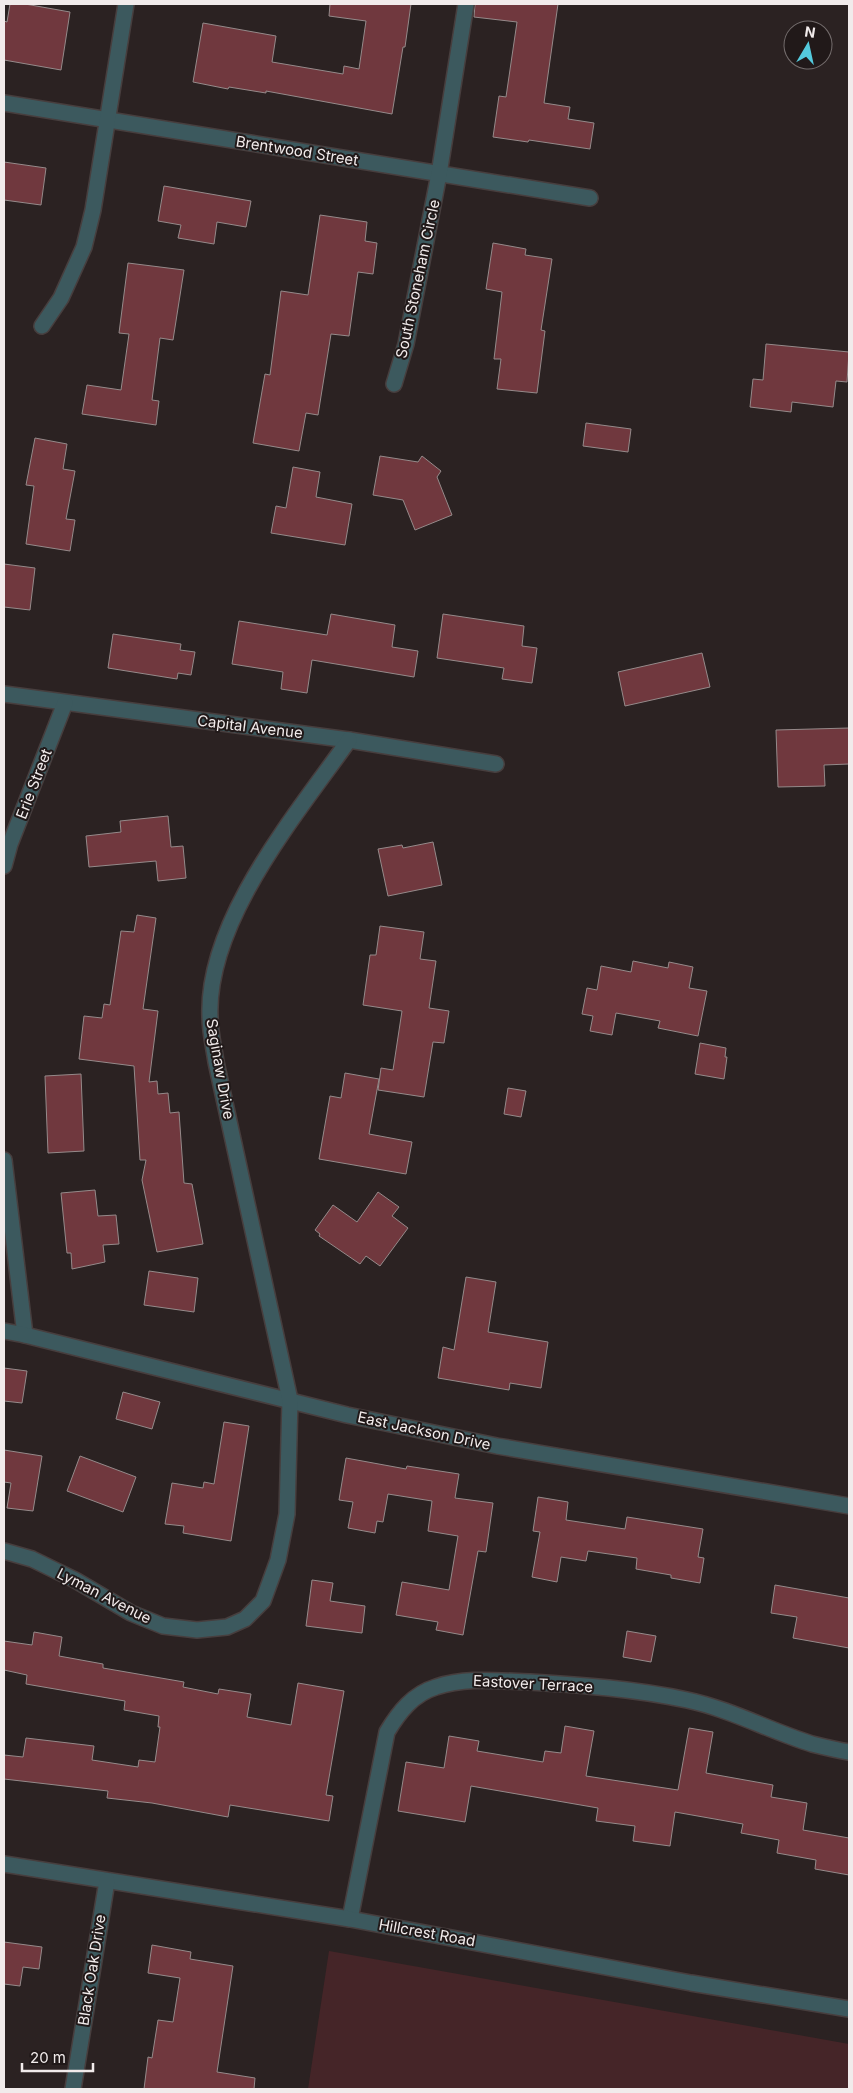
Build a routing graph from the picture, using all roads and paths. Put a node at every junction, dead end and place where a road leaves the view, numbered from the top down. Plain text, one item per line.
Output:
1 (126, 4) edge
2 (466, 4) edge
3 (4, 103) edge
4 (108, 120) junction
5 (439, 174) junction
6 (590, 198) dead end
7 (42, 326) dead end
8 (394, 384) dead end
9 (4, 694) edge
10 (66, 703) junction
11 (349, 740) junction
12 (496, 764) dead end
13 (4, 866) edge
14 (4, 1160) edge
15 (4, 1331) edge
16 (25, 1335) junction
17 (290, 1400) junction
18 (849, 1506) edge
19 (4, 1551) edge
20 (849, 1752) edge
21 (4, 1864) edge
22 (107, 1881) junction
23 (350, 1919) junction
24 (849, 2009) edge
25 (73, 2089) edge

1 - 4 street
2 - 5 street, South Stoneham Circle
3 - 4 street, Brentwood Street
4 - 5 street, Brentwood Street
4 - 7 street
5 - 6 street, Brentwood Street
5 - 8 street, South Stoneham Circle
9 - 10 street, Capital Avenue
10 - 11 street, Capital Avenue
10 - 13 street, Erie Street
11 - 12 street, Capital Avenue
11 - 17 street, Saginaw Drive
14 - 16 street
15 - 16 street, East Jackson Drive
16 - 17 street, East Jackson Drive
17 - 18 street, East Jackson Drive
17 - 19 street, Lyman Avenue
20 - 23 street, Eastover Terrace
21 - 22 street, Hillcrest Road
22 - 23 street, Hillcrest Road
22 - 25 street, Black Oak Drive
23 - 24 street, Hillcrest Road

